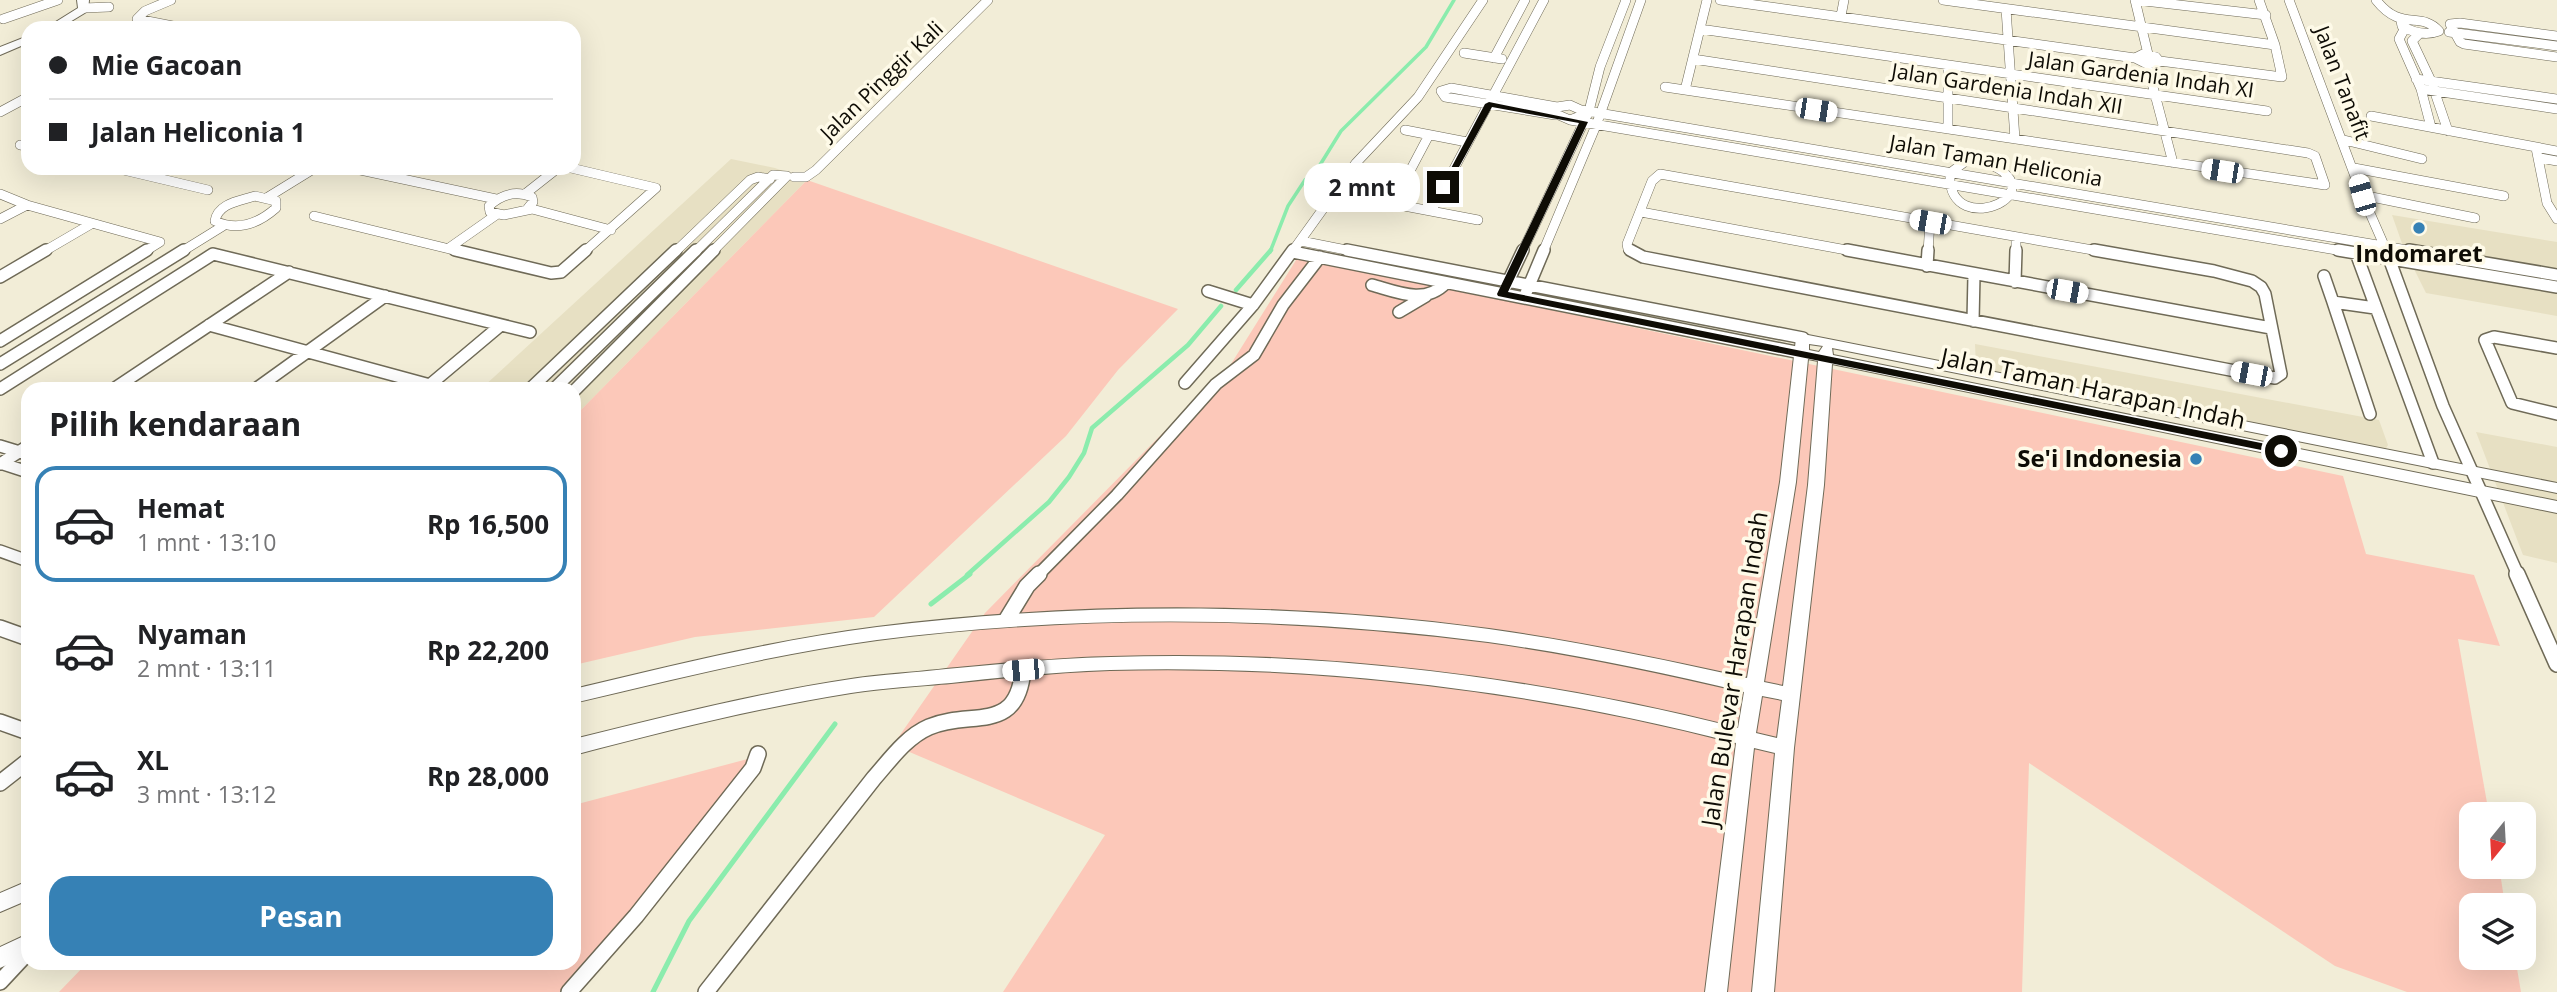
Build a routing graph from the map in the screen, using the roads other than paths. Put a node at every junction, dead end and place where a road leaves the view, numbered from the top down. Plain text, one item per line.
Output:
1 (58, 0) edge
2 (171, 0) edge
3 (988, 0) edge
4 (1483, 0) edge
5 (1525, 0) edge
6 (1544, 0) edge
7 (1626, 0) edge
8 (1641, 0) edge
9 (1707, 0) edge
10 (1720, 0) edge
11 (1844, 0) edge
12 (1942, 0) edge
13 (2136, 0) edge
14 (2259, 0) edge
15 (2289, 0) edge
16 (2376, 0) edge
17 (2386, 0) edge
18 (83, 4) edge
19 (109, 7) dead end
20 (2006, 9) junction
21 (2266, 15) junction
22 (1841, 16) junction
23 (3, 19) dead end
24 (66, 21) edge
25 (147, 21) edge
26 (2405, 23) junction
27 (2141, 27) junction
28 (1700, 29) junction
29 (2439, 31) junction
30 (2420, 33) junction
31 (2454, 33) junction
32 (2557, 36) edge
33 (2008, 40) junction
34 (21, 42) edge
35 (2275, 45) junction
36 (2557, 46) edge
37 (0, 51) edge
38 (1464, 53) dead end
39 (2557, 57) edge
40 (1494, 58) junction
41 (1693, 59) junction
42 (2147, 59) junction
43 (1511, 61) junction
44 (1948, 65) junction
45 (2010, 74) junction
46 (2416, 79) junction
47 (2431, 81) junction
48 (1665, 87) dead end
49 (2421, 89) junction
50 (1685, 90) junction
51 (2435, 92) junction
52 (2155, 95) junction
53 (1947, 97) junction
54 (2557, 99) edge
55 (1491, 100) junction
56 (21, 101) edge
57 (2012, 107) junction
58 (2557, 109) edge
59 (1556, 111) junction
60 (1585, 111) junction
61 (2267, 111) dead end
62 (0, 112) edge
63 (1600, 113) junction
64 (2371, 117) dead end
65 (1570, 120) junction
66 (1584, 122) junction
67 (1597, 124) junction
68 (2431, 127) junction
69 (1948, 129) junction
70 (1405, 130) dead end
71 (2165, 131) junction
72 (2448, 131) junction
73 (1429, 135) junction
74 (2015, 139) junction
75 (2344, 140) junction
76 (1467, 142) junction
77 (1968, 145) junction
78 (1985, 148) junction
79 (2557, 151) edge
80 (2538, 153) junction
81 (2421, 159) dead end
82 (2557, 161) edge
83 (2173, 163) junction
84 (2354, 168) junction
85 (581, 170) edge
86 (145, 175) edge
87 (304, 175) edge
88 (384, 175) edge
89 (549, 175) edge
90 (794, 177) dead end
91 (1950, 178) junction
92 (770, 179) junction
93 (2012, 189) junction
94 (208, 190) dead end
95 (0, 194) edge
96 (526, 194) junction
97 (2362, 195) junction
98 (2504, 196) dead end
99 (268, 197) junction
100 (1357, 197) dead end
101 (496, 199) junction
102 (1393, 203) junction
103 (27, 205) junction
104 (1965, 206) junction
105 (2552, 207) edge
106 (528, 208) junction
107 (1983, 209) junction
108 (1432, 210) junction
109 (1641, 212) junction
110 (496, 215) junction
111 (314, 216) dead end
112 (2475, 218) dead end
113 (0, 219) edge
114 (2557, 219) edge
115 (1478, 220) dead end
116 (1930, 222) junction
117 (91, 224) junction
118 (223, 226) junction
119 (1963, 228) junction
120 (611, 230) junction
121 (1981, 231) junction
122 (2016, 238) junction
123 (1301, 241) junction
124 (2384, 246) junction
125 (449, 248) junction
126 (1293, 252) junction
127 (2356, 253) junction
128 (1320, 257) junction
129 (2390, 258) junction
130 (1927, 266) junction
131 (289, 272) junction
132 (3, 273) edge
133 (1974, 275) junction
134 (2557, 275) edge
135 (2324, 276) dead end
136 (1508, 281) junction
137 (2015, 282) junction
138 (1446, 283) junction
139 (1372, 285) dead end
140 (1529, 285) junction
141 (2557, 287) edge
142 (1208, 291) dead end
143 (1502, 294) junction
144 (385, 296) junction
145 (1427, 296) junction
146 (1227, 298) joint
147 (1524, 298) junction
148 (2333, 302) junction
149 (1253, 304) junction
150 (2375, 308) junction
151 (1399, 312) dead end
152 (1973, 321) junction
153 (209, 325) junction
154 (500, 325) junction
155 (2271, 328) junction
156 (530, 332) dead end
157 (0, 341) edge
158 (1802, 346) junction
159 (2557, 348) edge
160 (1826, 350) junction
161 (308, 352) junction
162 (0, 364) edge
163 (130, 382) edge
164 (266, 382) edge
165 (414, 382) edge
166 (433, 382) edge
167 (537, 382) edge
168 (561, 382) edge
169 (1185, 383) dead end
170 (581, 384) edge
171 (0, 389) edge
172 (2370, 414) dead end
173 (2557, 414) edge
174 (0, 446) edge
175 (21, 450) edge
176 (21, 453) edge
177 (0, 463) edge
178 (2432, 463) junction
179 (21, 470) edge
180 (2472, 471) junction
181 (2557, 488) edge
182 (2480, 491) junction
183 (2557, 507) edge
184 (0, 551) edge
185 (21, 558) edge
186 (1007, 619) junction
187 (0, 628) edge
188 (21, 636) edge
189 (2557, 664) edge
190 (1023, 670) junction
191 (1755, 685) junction
192 (581, 694) edge
193 (1791, 695) junction
194 (0, 722) edge
195 (21, 730) edge
196 (1746, 737) junction
197 (581, 745) edge
198 (1785, 748) junction
199 (758, 754) dead end
200 (21, 766) edge
201 (0, 783) edge
202 (21, 893) edge
203 (0, 903) edge
204 (21, 948) edge
205 (0, 958) edge
206 (21, 960) edge
207 (0, 982) edge
208 (569, 992) edge
209 (706, 992) edge
210 (1716, 992) edge
211 (1763, 992) edge

1 - 23 street
2 - 25 street
3 - 90 street, Jalan Pinggir Kali
4 - 123 street
5 - 40 street
6 - 43 street
7 - 60 street
8 - 63 street
9 - 28 street
10 - 22 street
11 - 22 street
12 - 20 street
13 - 21 street
13 - 27 street
14 - 21 street
15 - 75 street, Jalan Tanafit
16 - 26 street
17 - 26 street
18 - 19 street
18 - 24 main road
20 - 27 street
20 - 33 street
21 - 35 street
22 - 33 street
26 - 29 street
26 - 30 street
26 - 46 street
27 - 35 street
27 - 42 street
28 - 41 street
28 - 44 street, Jalan Gardenia Indah XI
29 - 30 street
29 - 31 street
30 - 47 street
31 - 32 street
31 - 36 street
31 - 39 street
33 - 42 street
33 - 45 street
34 - 37 main road
35 - 42 street
38 - 40 street
40 - 43 street
41 - 50 street
41 - 53 street, Jalan Gardenia Indah XII
42 - 52 street
43 - 55 street
44 - 45 street, Jalan Gardenia Indah XI
44 - 53 street
45 - 52 street, Jalan Gardenia Indah XI
45 - 57 street
46 - 47 street
46 - 49 street
47 - 51 street
47 - 54 street
48 - 50 street
49 - 51 street
49 - 68 street
50 - 69 street
51 - 58 street
51 - 72 street
52 - 61 street, Jalan Gardenia Indah XI
52 - 71 street
53 - 57 street, Jalan Gardenia Indah XII
53 - 69 street
55 - 59 street
55 - 76 street
56 - 62 street
57 - 71 street, Jalan Gardenia Indah XII
57 - 74 street
59 - 60 street, Jalan Taman Heliconia
59 - 65 street, Jalan Taman Heliconia
60 - 63 street, Jalan Taman Heliconia
60 - 65 street
60 - 66 street
63 - 67 street
63 - 91 street, Jalan Taman Heliconia
64 - 68 street
65 - 66 street, Jalan Taman Heliconia
66 - 67 street, Jalan Taman Heliconia
66 - 136 street
67 - 91 street, Jalan Taman Heliconia
67 - 140 street
68 - 72 street
69 - 77 street
70 - 73 street
71 - 83 street
71 - 83 street, Jalan Gardenia Indah XII
72 - 80 street
73 - 76 street
73 - 102 street
74 - 78 street
74 - 83 street
75 - 81 street
75 - 84 street, Jalan Tanafit
76 - 108 street
77 - 78 street
77 - 78 street
77 - 91 street
78 - 93 street
79 - 80 street
80 - 82 street
80 - 105 street
84 - 97 street, Jalan Tanafit
84 - 98 street
85 - 120 street
86 - 94 street
87 - 99 street
88 - 101 street
89 - 96 street
91 - 93 street, Jalan Taman Heliconia
91 - 104 street
92 - 167 street
92 - 168 street
92 - 170 street
93 - 107 street
93 - 124 street, Jalan Taman Heliconia
93 - 127 street, Jalan Taman Heliconia
95 - 103 street
96 - 101 street
96 - 106 street
97 - 112 street
97 - 124 street, Jalan Tanafit
99 - 118 street
99 - 118 street
100 - 102 street
101 - 110 street
102 - 108 street
103 - 113 street
103 - 117 street
104 - 107 street
104 - 119 street
105 - 114 street
106 - 110 street
106 - 120 street
107 - 121 street
108 - 115 street
109 - 116 street
109 - 130 street
109 - 152 street
110 - 125 street
111 - 125 street
116 - 119 street
116 - 130 street
117 - 132 street
117 - 157 street
118 - 162 street
119 - 121 street
120 - 125 street
121 - 122 street
122 - 137 street
122 - 155 street
123 - 126 street
123 - 136 street
124 - 129 street, Jalan Tanafit
124 - 134 street, Jalan Taman Heliconia
126 - 128 street
126 - 149 street
127 - 129 street, Jalan Taman Heliconia
127 - 150 street
128 - 138 street
128 - 186 street
129 - 141 street, Jalan Taman Heliconia
129 - 180 street, Jalan Tanafit
130 - 133 street
131 - 144 street
131 - 153 street
131 - 171 street
133 - 137 street
133 - 152 street
135 - 148 street
136 - 140 street
136 - 143 street
137 - 155 street
138 - 143 street
138 - 145 street
139 - 145 street
140 - 147 street
140 - 158 street
142 - 146 street
143 - 147 street
144 - 154 street
144 - 161 street
145 - 151 street
146 - 149 street
147 - 158 street
148 - 150 street
148 - 172 street
149 - 169 street
150 - 178 street
152 - 155 street
153 - 161 street
153 - 163 street
154 - 156 street
154 - 166 street
158 - 160 street
158 - 191 street, Jalan Bulevar Harapan Indah
159 - 173 street
160 - 178 street, Jalan Taman Harapan Indah
160 - 182 street, Jalan Taman Harapan Indah
160 - 193 street
161 - 164 street
161 - 165 street
174 - 175 street
176 - 177 street
177 - 179 street
178 - 180 street, Jalan Taman Harapan Indah
180 - 181 street, Jalan Taman Harapan Indah
180 - 182 street, Jalan Tanafit
182 - 183 street, Jalan Taman Harapan Indah
182 - 189 street, Jalan Tanafit
184 - 185 street
186 - 191 street
186 - 192 street
187 - 188 street
190 - 196 street
190 - 197 street
190 - 209 street
191 - 193 street
191 - 196 street, Jalan Bulevar Harapan Indah
193 - 198 street
194 - 195 street
196 - 198 street
196 - 210 street, Jalan Bulevar Harapan Indah
198 - 211 street
199 - 208 street
200 - 201 street
202 - 203 street
204 - 205 street
206 - 207 street

